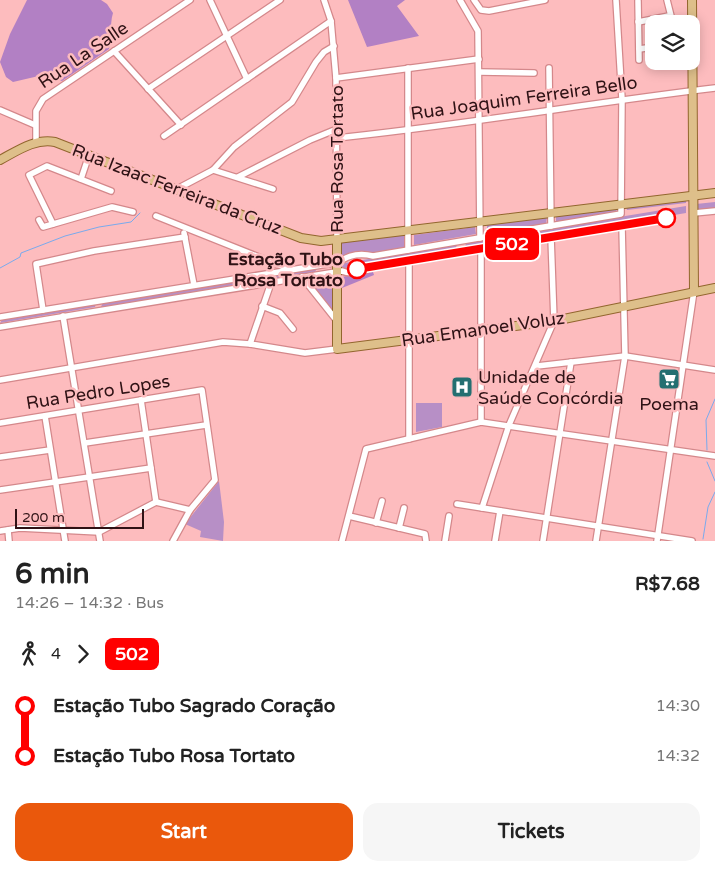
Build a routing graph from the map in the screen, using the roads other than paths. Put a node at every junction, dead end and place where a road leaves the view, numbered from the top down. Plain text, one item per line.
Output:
1 (190, 0) edge
2 (210, 0) edge
3 (280, 0) edge
4 (324, 0) edge
5 (468, 0) edge
6 (544, 0) edge
7 (616, 0) edge
8 (638, 0) edge
9 (667, 0) edge
10 (692, 0) edge
11 (475, 2) edge
12 (519, 3) edge
13 (462, 5) edge
14 (669, 15) edge
15 (331, 21) junction
16 (645, 21) edge
17 (638, 22) junction
18 (227, 36) junction
19 (334, 46) junction
20 (645, 48) edge
21 (639, 49) junction
22 (114, 51) junction
23 (479, 59) junction
24 (639, 60) dead end
25 (408, 68) junction
26 (549, 68) dead end
27 (479, 72) junction
28 (534, 73) dead end
29 (336, 78) junction
30 (247, 79) junction
31 (715, 88) edge
32 (148, 89) junction
33 (693, 90) junction
34 (622, 99) junction
35 (0, 110) edge
36 (550, 110) junction
37 (479, 120) junction
38 (181, 125) junction
39 (36, 127) junction
40 (337, 129) junction
41 (407, 130) junction
42 (164, 136) dead end
43 (338, 138) junction
44 (46, 140) junction
45 (36, 142) junction
46 (89, 155) junction
47 (0, 160) edge
48 (213, 170) junction
49 (238, 177) junction
50 (81, 179) junction
51 (273, 189) dead end
52 (175, 190) junction
53 (111, 191) dead end
54 (715, 193) edge
55 (694, 196) junction
56 (622, 205) junction
57 (715, 211) edge
58 (133, 212) dead end
59 (551, 214) junction
60 (694, 214) junction
61 (156, 216) dead end
62 (39, 220) dead end
63 (480, 222) junction
64 (53, 224) junction
65 (551, 226) junction
66 (183, 227) junction
67 (408, 232) junction
68 (516, 232) junction
69 (185, 237) junction
70 (551, 237) junction
71 (480, 238) junction
72 (337, 240) junction
73 (463, 241) junction
74 (515, 243) junction
75 (481, 249) junction
76 (408, 250) junction
77 (463, 252) junction
78 (409, 260) junction
79 (337, 262) junction
80 (320, 265) junction
81 (291, 270) junction
82 (337, 272) junction
83 (320, 274) junction
84 (246, 277) junction
85 (302, 277) junction
86 (271, 283) junction
87 (194, 285) junction
88 (247, 286) junction
89 (715, 288) edge
90 (694, 291) junction
91 (96, 301) junction
92 (262, 306) junction
93 (624, 306) junction
94 (43, 310) junction
95 (96, 311) junction
96 (0, 316) edge
97 (63, 316) junction
98 (554, 321) junction
99 (337, 322) junction
100 (0, 327) edge
101 (293, 329) dead end
102 (480, 329) junction
103 (409, 340) junction
104 (250, 344) junction
105 (337, 349) junction
106 (625, 356) junction
107 (571, 362) junction
108 (683, 365) junction
109 (537, 366) junction
110 (73, 368) junction
111 (715, 370) edge
112 (0, 380) edge
113 (141, 400) junction
114 (80, 411) junction
115 (45, 416) junction
116 (480, 422) junction
117 (0, 423) edge
118 (206, 424) junction
119 (509, 425) junction
120 (560, 433) junction
121 (146, 434) junction
122 (409, 439) junction
123 (612, 441) junction
124 (85, 443) junction
125 (50, 450) junction
126 (671, 450) junction
127 (715, 456) edge
128 (0, 457) edge
129 (151, 468) junction
130 (90, 477) junction
131 (55, 482) junction
132 (0, 490) edge
133 (382, 501) dead end
134 (156, 502) junction
135 (457, 504) dead end
136 (404, 508) dead end
137 (482, 508) junction
138 (190, 510) junction
139 (500, 510) junction
140 (349, 516) junction
141 (449, 516) dead end
142 (547, 518) junction
143 (376, 522) junction
144 (599, 526) junction
145 (399, 528) junction
146 (63, 529) junction
147 (8, 530) junction
148 (0, 531) edge
149 (99, 532) junction
150 (658, 538) edge
151 (10, 541) edge
152 (65, 541) edge
153 (100, 541) edge
154 (173, 541) edge
155 (344, 541) edge
156 (426, 541) edge
157 (445, 541) edge
158 (495, 541) edge
159 (543, 541) edge
160 (596, 541) edge
161 (692, 541) edge

1 - 22 street, Rua La Salle
2 - 18 street
3 - 18 street
4 - 15 street, Rua Rosa Tortato
5 - 13 street
6 - 12 street
7 - 34 street
8 - 17 street
9 - 14 street
10 - 33 main road
11 - 12 street
11 - 13 street
13 - 23 street
15 - 19 street, Rua Rosa Tortato
15 - 30 street
16 - 17 street
17 - 21 street
18 - 30 street
18 - 32 street
19 - 29 street, Rua Rosa Tortato
19 - 48 street
20 - 21 street
21 - 24 street
22 - 32 street
22 - 39 street, Rua La Salle
23 - 25 street
23 - 27 street
25 - 29 street
25 - 41 street
26 - 36 street
27 - 28 street
27 - 37 street
29 - 40 street, Rua Rosa Tortato
30 - 38 street
31 - 33 street, Rua Joaquim Ferreira Bello
32 - 38 street
33 - 34 street, Rua Joaquim Ferreira Bello
33 - 55 main road
34 - 36 street, Rua Joaquim Ferreira Bello
34 - 56 street
35 - 39 street
36 - 37 street, Rua Joaquim Ferreira Bello
36 - 59 street
37 - 41 street, Rua Joaquim Ferreira Bello
37 - 63 street
38 - 42 street
39 - 44 street
39 - 45 street, Rua La Salle
40 - 43 street, Rua Rosa Tortato
40 - 49 street
41 - 43 street, Rua Joaquim Ferreira Bello
41 - 67 street
43 - 72 street, Rua Rosa Tortato
44 - 45 main road
44 - 46 main road, Rua Izaac Ferreira da Cruz
45 - 47 main road
46 - 50 street
46 - 52 main road, Rua Izaac Ferreira da Cruz
48 - 49 street
48 - 52 street
49 - 51 street
50 - 53 street
50 - 64 street
52 - 72 main road, Rua Izaac Ferreira da Cruz
54 - 55 main road, Rua Izaac Ferreira da Cruz
55 - 56 main road, Rua Izaac Ferreira da Cruz
55 - 60 main road
56 - 59 main road, Rua Izaac Ferreira da Cruz
56 - 65 street
57 - 60 street
58 - 64 street
59 - 63 main road, Rua Izaac Ferreira da Cruz
59 - 65 street
60 - 90 main road
61 - 66 street
62 - 64 street
63 - 67 main road, Rua Izaac Ferreira da Cruz
63 - 71 street
65 - 68 street
66 - 69 street
66 - 81 street
67 - 72 main road, Rua Izaac Ferreira da Cruz
67 - 76 street
68 - 71 street
68 - 74 street
69 - 87 street
69 - 94 street
70 - 74 street
70 - 93 street
70 - 98 street
71 - 73 street
72 - 79 main road, Rua Rosa Tortato
73 - 76 street
73 - 77 street
74 - 75 street
75 - 77 street
75 - 102 street
76 - 79 street
77 - 78 street
78 - 82 street
78 - 103 street
79 - 80 street
79 - 82 main road, Rua Rosa Tortato
80 - 81 street
80 - 83 street
81 - 84 street
82 - 83 street
82 - 99 main road, Rua Rosa Tortato
83 - 85 street
84 - 87 street
84 - 88 street
85 - 86 street
85 - 99 street
86 - 88 street
86 - 92 street
87 - 91 street
88 - 95 street
89 - 90 main road, Rua Emanoel Voluz
90 - 93 main road, Rua Emanoel Voluz
90 - 108 street
91 - 94 street
91 - 95 street
92 - 101 street
92 - 104 street
93 - 98 main road, Rua Emanoel Voluz
93 - 106 street
94 - 96 street
95 - 97 street
97 - 100 street
97 - 110 street
98 - 102 main road, Rua Emanoel Voluz
98 - 109 street
99 - 105 main road, Rua Rosa Tortato
102 - 103 main road, Rua Emanoel Voluz
102 - 116 street
103 - 105 main road, Rua Emanoel Voluz
103 - 122 street
104 - 105 street, Rua Emanoel Voluz
104 - 110 street, Rua Emanoel Voluz
106 - 107 street
106 - 108 street
106 - 123 street
107 - 109 street
107 - 120 street
108 - 111 street
108 - 126 street
109 - 119 street
110 - 112 street, Rua Emanoel Voluz
110 - 114 street
113 - 114 street, Rua Pedro Lopes
113 - 118 street, Rua Pedro Lopes
113 - 121 street
114 - 115 street, Rua Pedro Lopes
114 - 124 street
115 - 117 street, Rua Pedro Lopes
115 - 125 street
116 - 119 street
116 - 122 street
118 - 121 street
118 - 138 street
119 - 120 street
119 - 137 street
120 - 123 street
120 - 142 street
121 - 124 street
121 - 129 street
122 - 140 street
123 - 126 street
123 - 144 street
124 - 130 street
125 - 128 street
125 - 131 street
126 - 127 street
126 - 150 street
129 - 130 street
129 - 134 street
130 - 131 street
130 - 149 street
131 - 132 street
131 - 146 street
133 - 143 street
134 - 138 street
134 - 149 street
135 - 137 street
136 - 145 street
137 - 139 street
138 - 154 street
139 - 142 street
139 - 158 street
140 - 143 street
140 - 155 street
141 - 157 street
142 - 144 street
142 - 159 street
143 - 145 street
144 - 150 street
144 - 160 street
145 - 156 street
146 - 147 street
146 - 149 street
146 - 152 street
147 - 148 street
147 - 151 street
149 - 153 street
150 - 161 street

